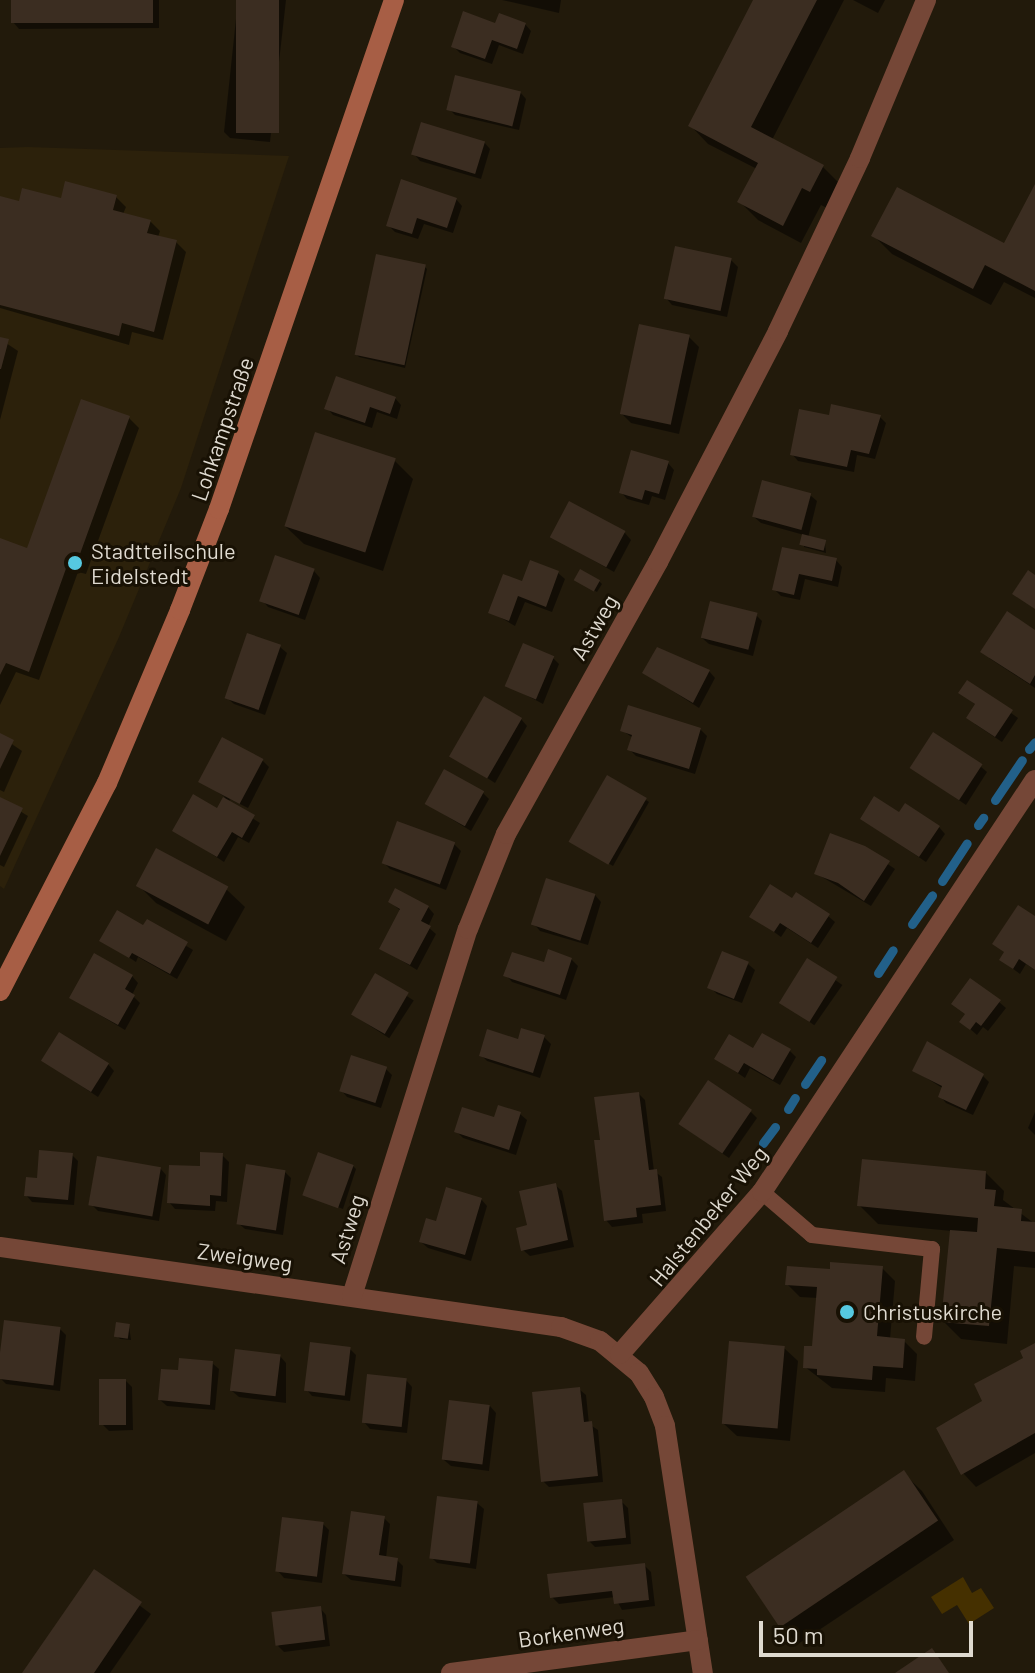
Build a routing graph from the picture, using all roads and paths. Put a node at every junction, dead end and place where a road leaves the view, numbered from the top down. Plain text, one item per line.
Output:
1 (394, 0) edge
2 (926, 0) edge
3 (1035, 780) edge
4 (0, 991) edge
5 (762, 1192) junction
6 (0, 1247) edge
7 (352, 1296) junction
8 (924, 1337) dead end
9 (620, 1354) junction
10 (698, 1640) junction
11 (451, 1673) edge
12 (703, 1673) edge

1 - 4 street, Lohkampstraße
2 - 7 street, Astweg
3 - 5 street, Halstenbeker Weg
5 - 8 lane
5 - 9 street, Halstenbeker Weg
6 - 7 street, Zweigweg
7 - 9 street, Zweigweg
9 - 10 street
10 - 11 street, Borkenweg
10 - 12 street

